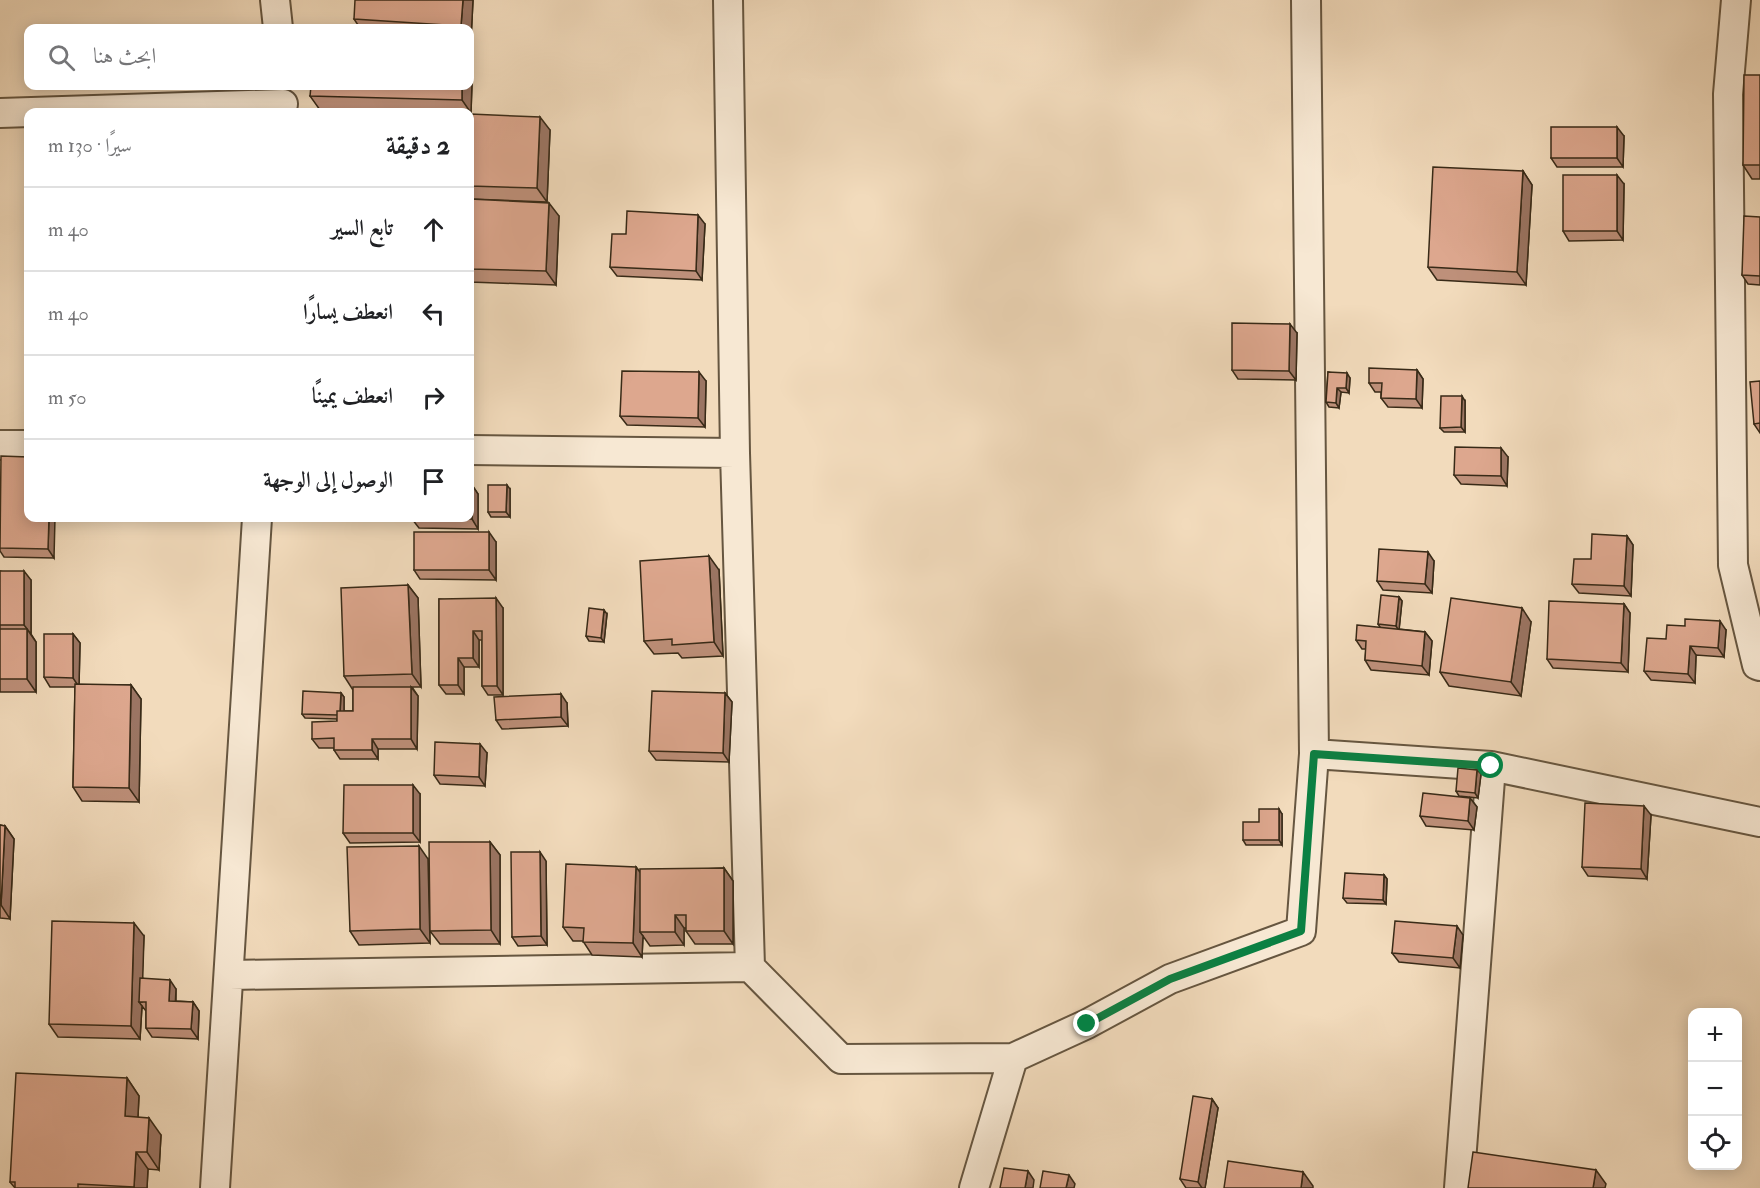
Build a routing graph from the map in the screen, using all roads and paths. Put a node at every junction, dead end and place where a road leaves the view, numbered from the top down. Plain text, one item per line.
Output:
1 (275, 0) edge
2 (728, 0) edge
3 (1306, 0) edge
4 (1736, 0) edge
5 (278, 24) edge
6 (283, 101) edge
7 (118, 108) edge
8 (24, 112) edge
9 (0, 113) edge
10 (0, 445) edge
11 (24, 446) edge
12 (474, 450) edge
13 (735, 453) junction
14 (257, 522) edge
15 (1760, 666) edge
16 (1314, 754) junction
17 (1491, 766) junction
18 (1760, 822) edge
19 (750, 967) junction
20 (230, 975) junction
21 (1013, 1058) junction
22 (215, 1188) edge
23 (974, 1188) edge
24 (1459, 1188) edge

1 - 5 street
2 - 13 street
3 - 16 street
4 - 15 street
6 - 7 street
8 - 9 street
10 - 11 street
12 - 13 street
13 - 19 street
14 - 20 street
16 - 17 street
16 - 21 street
17 - 18 street
17 - 24 street
19 - 20 street
19 - 21 street
20 - 22 street
21 - 23 street

